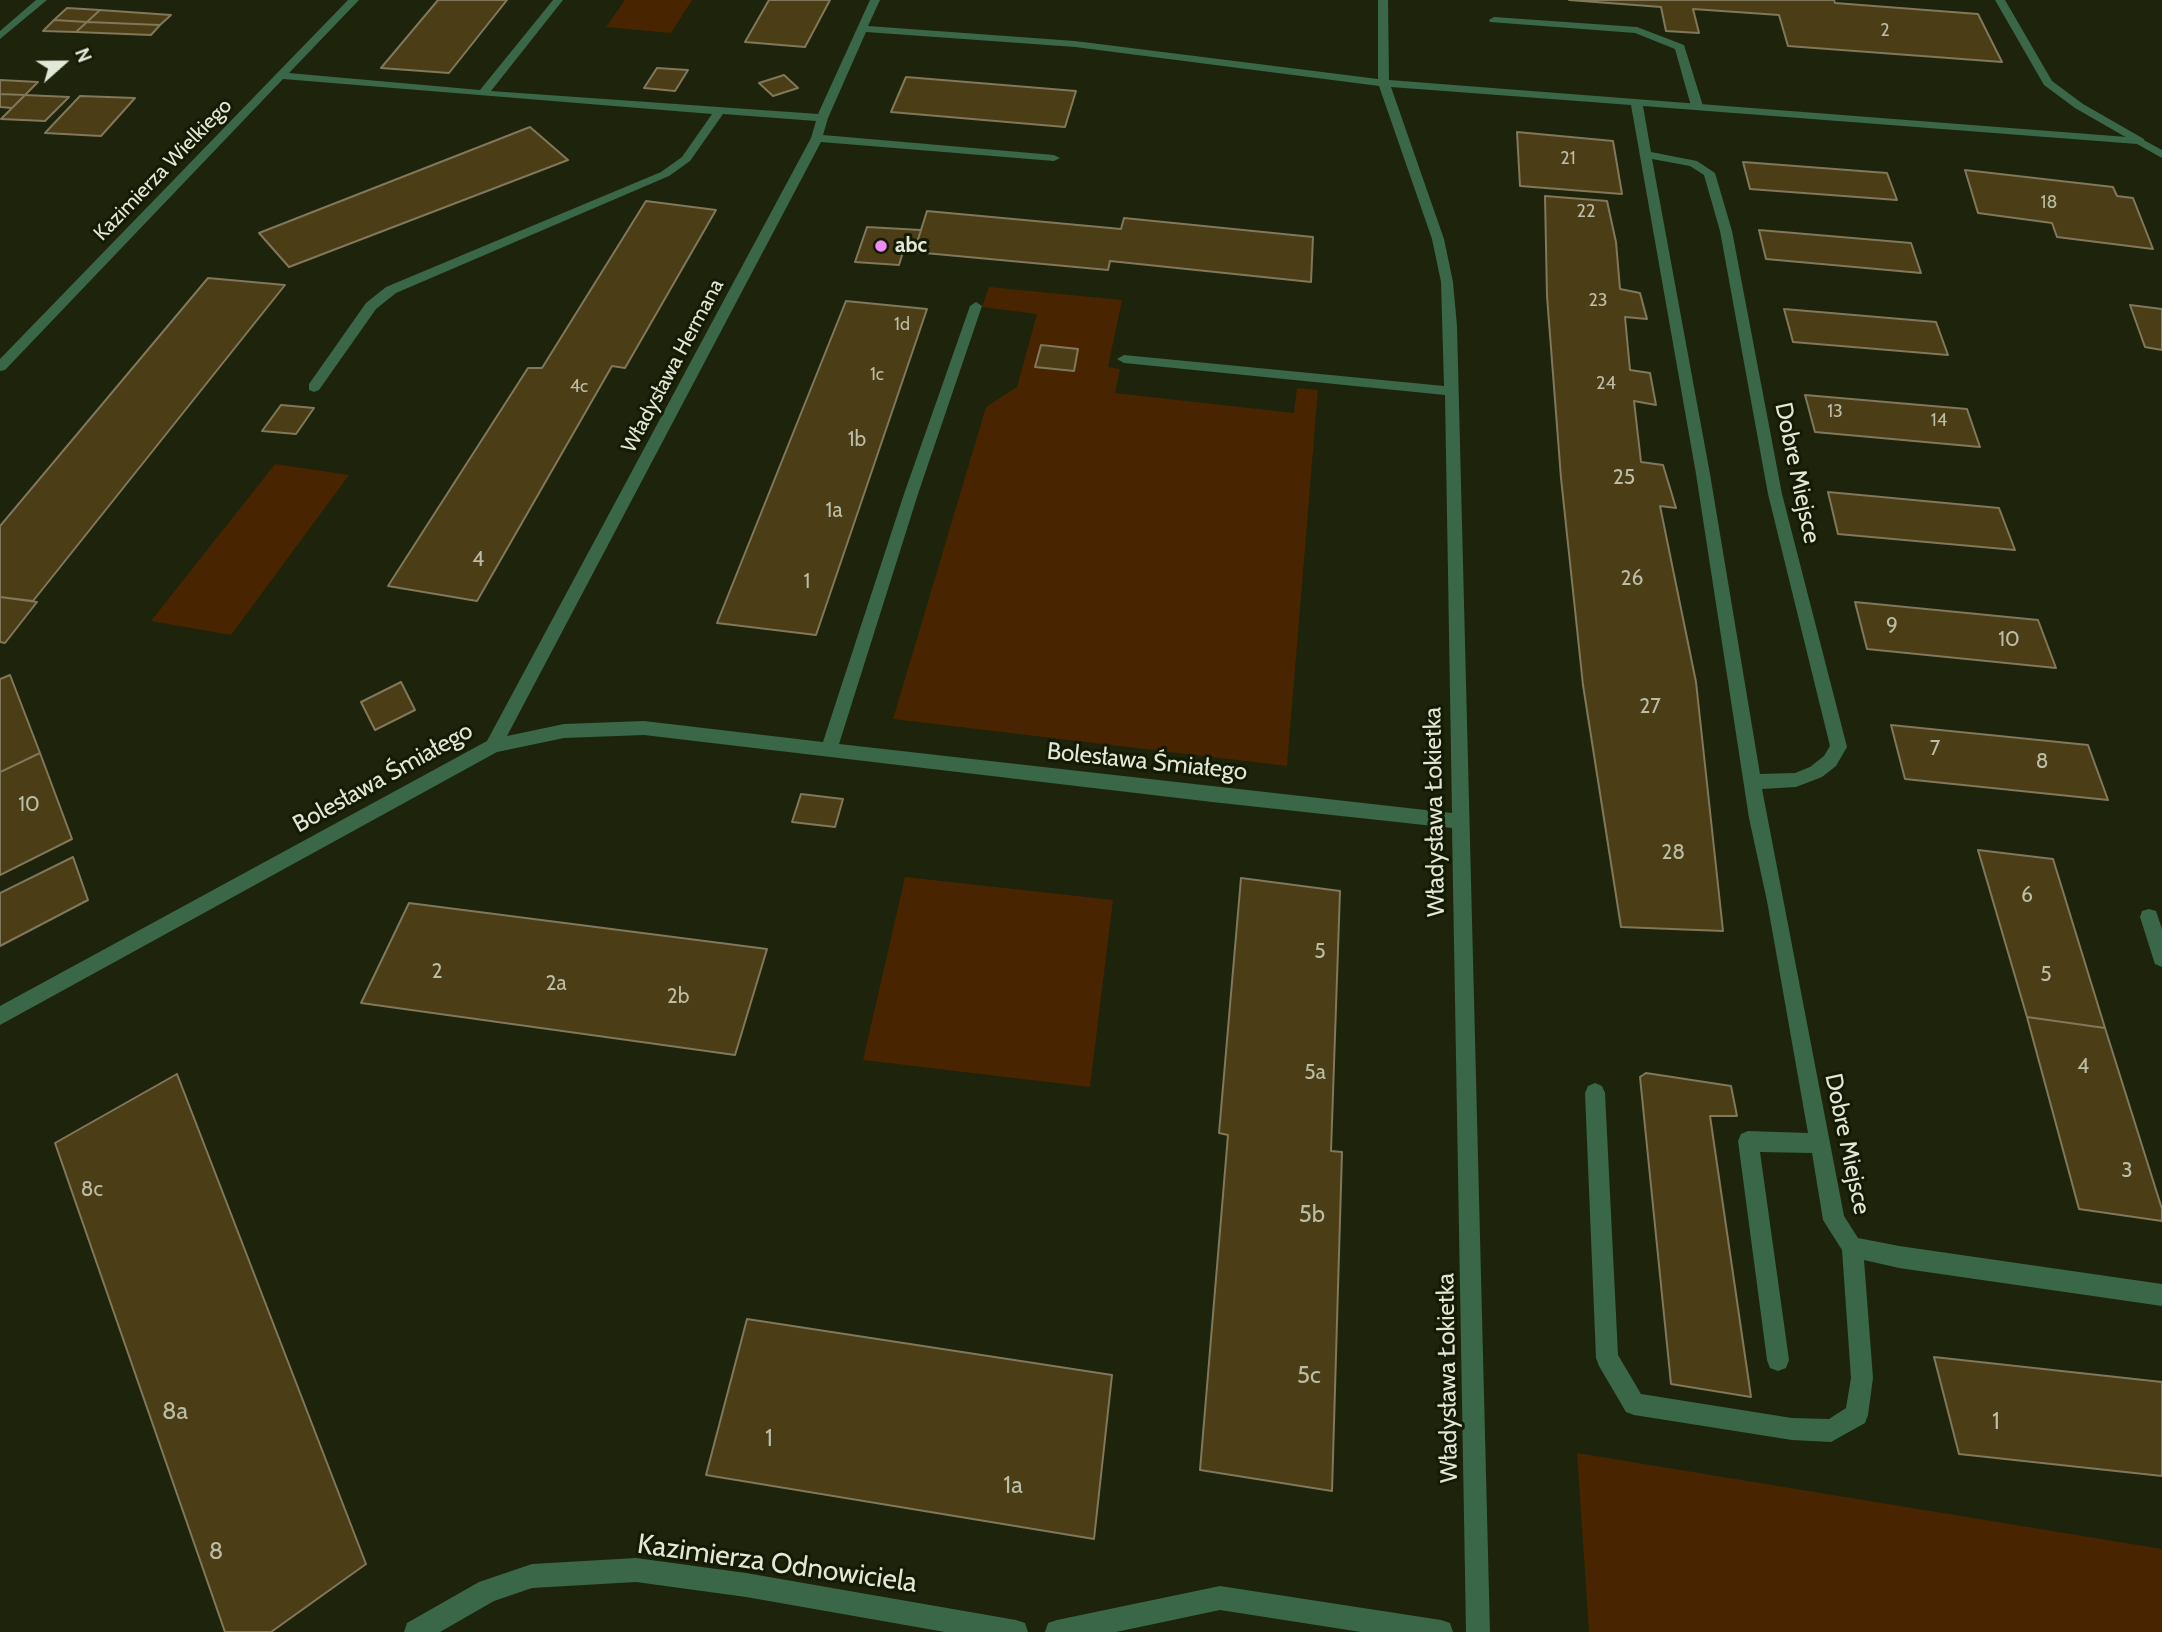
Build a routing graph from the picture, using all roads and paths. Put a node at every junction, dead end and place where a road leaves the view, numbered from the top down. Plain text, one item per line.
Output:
1 (42, 0) edge
2 (354, 0) edge
3 (558, 0) edge
4 (875, 0) edge
5 (1383, 0) edge
6 (2000, 0) edge
7 (1494, 20) dead end
8 (861, 29) junction
9 (0, 36) edge
10 (281, 76) junction
11 (1384, 83) junction
12 (484, 94) junction
13 (1636, 101) junction
14 (1697, 106) junction
15 (720, 111) junction
16 (822, 118) junction
17 (817, 138) junction
18 (2140, 141) junction
19 (1647, 155) junction
20 (2162, 155) edge
21 (1054, 158) dead end
22 (976, 306) dead end
23 (1124, 359) dead end
24 (0, 367) edge
25 (314, 387) dead end
26 (1452, 391) junction
27 (493, 746) junction
28 (829, 750) junction
29 (1752, 782) junction
30 (1460, 821) junction
31 (2149, 917) dead end
32 (2162, 958) edge
33 (0, 1016) edge
34 (1595, 1093) dead end
35 (1818, 1143) junction
36 (1852, 1247) junction
37 (2162, 1295) edge
38 (1778, 1360) dead end
39 (416, 1632) edge
40 (1016, 1632) edge
41 (1057, 1632) edge
42 (1441, 1632) edge
43 (1478, 1632) edge

1 - 9 street
2 - 10 street, Kazimierza Wielkiego
3 - 12 street
4 - 8 street, Władysława Hermana
5 - 11 street, Władysława Łokietka
6 - 18 street
7 - 14 street
8 - 11 street
8 - 16 street, Władysława Hermana
10 - 12 street
10 - 24 street, Kazimierza Wielkiego
11 - 13 street
11 - 26 street, Władysława Łokietka
12 - 15 street
13 - 14 street
13 - 19 street, Dobre Miejsce
14 - 18 street
15 - 16 street
15 - 25 street
16 - 17 street, Władysława Hermana
17 - 21 street
17 - 27 street, Władysława Hermana
18 - 20 street
19 - 29 street, Dobre Miejsce
19 - 29 street, Dobre Miejsce
22 - 28 street
23 - 26 street
26 - 30 street, Władysława Łokietka
27 - 28 street, Bolesława Śmiałego
27 - 33 street, Bolesława Śmiałego
28 - 30 street, Bolesława Śmiałego
29 - 35 street, Dobre Miejsce
30 - 43 street, Władysława Łokietka
31 - 32 street
34 - 36 street
35 - 36 street, Dobre Miejsce
35 - 38 street
36 - 37 street, Dobre Miejsce
39 - 40 street, Kazimierza Odnowiciela
41 - 42 street

